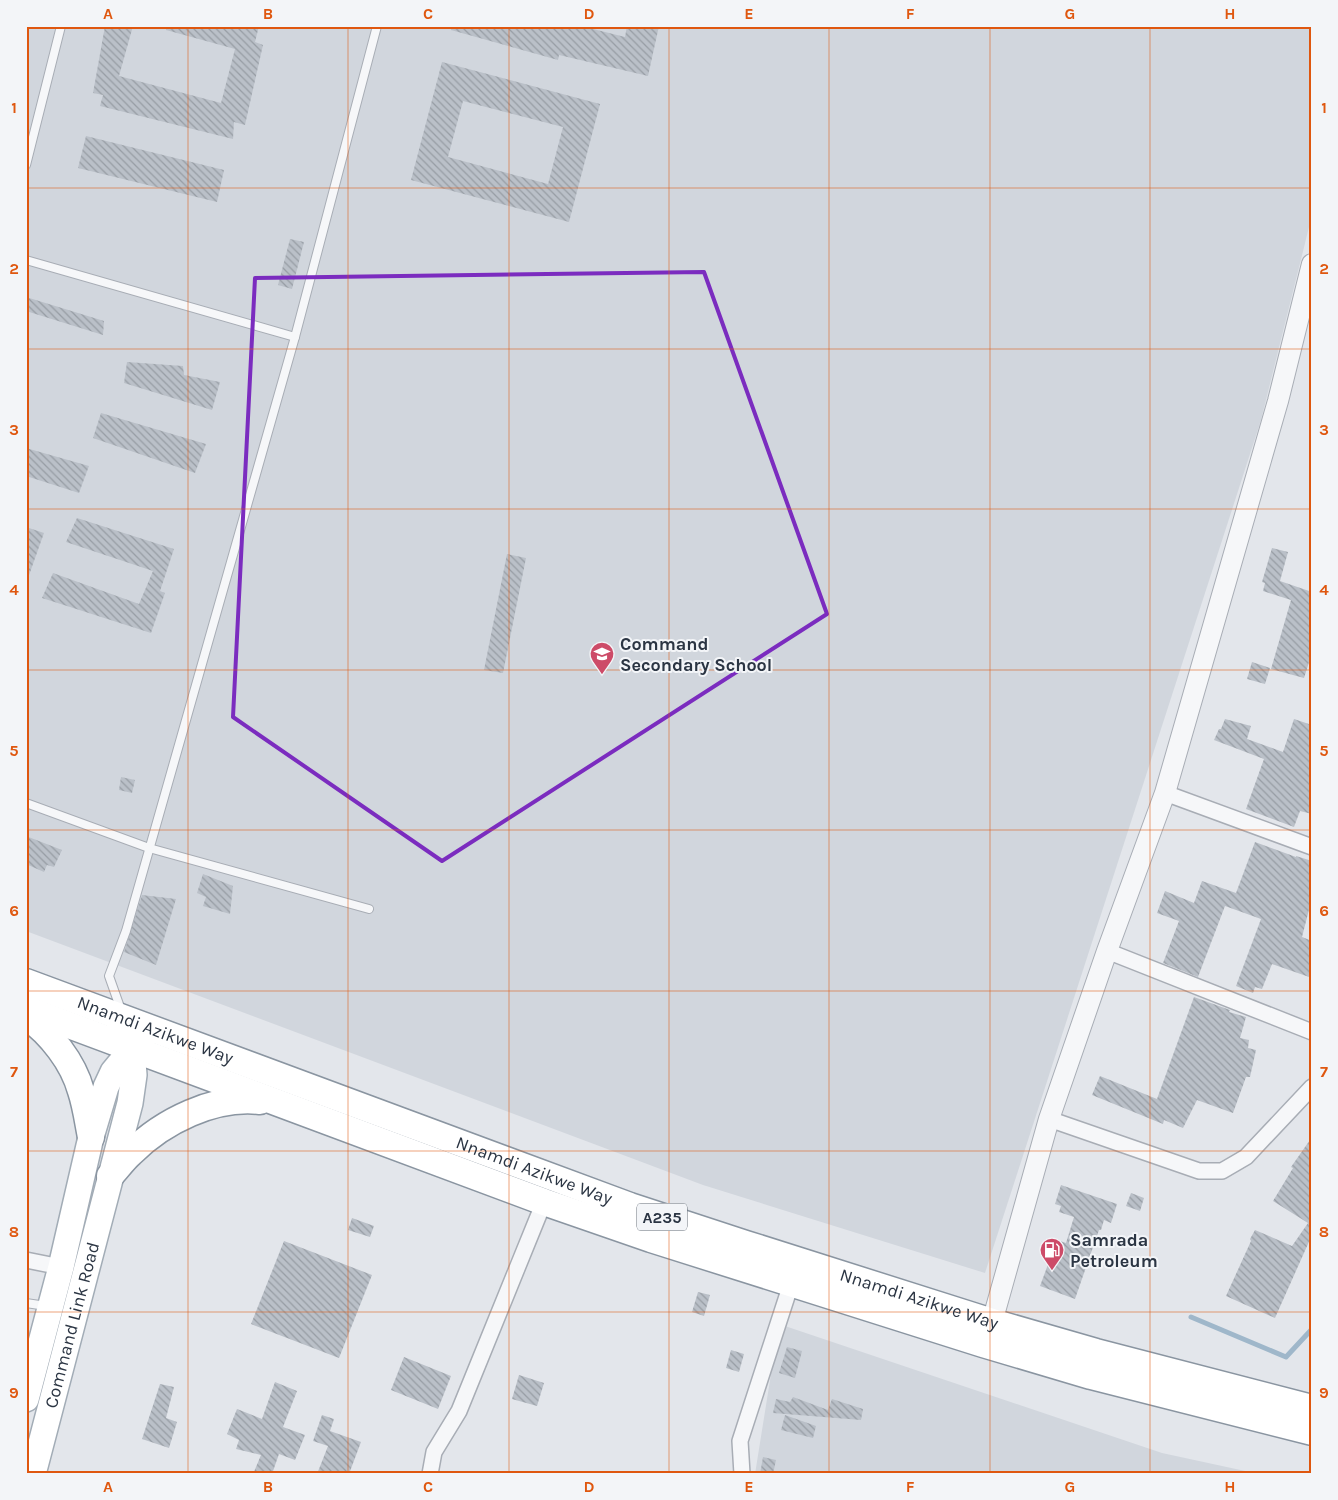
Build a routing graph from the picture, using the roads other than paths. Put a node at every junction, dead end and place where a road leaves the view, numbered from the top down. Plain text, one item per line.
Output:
1 (61, 26) edge
2 (377, 26) edge
3 (26, 165) edge
4 (26, 260) edge
5 (1312, 264) edge
6 (1309, 288) edge
7 (295, 337) junction
8 (1165, 793) junction
9 (26, 802) edge
10 (1312, 847) edge
11 (150, 848) junction
12 (369, 909) dead end
13 (1107, 951) junction
14 (26, 982) edge
15 (65, 997) junction
16 (26, 1008) edge
17 (26, 1016) edge
18 (124, 1019) junction
19 (1312, 1032) edge
20 (187, 1042) junction
21 (132, 1049) junction
22 (1312, 1087) edge
23 (297, 1109) junction
24 (1049, 1119) junction
25 (91, 1137) junction
26 (110, 1176) junction
27 (544, 1202) junction
28 (26, 1260) edge
29 (61, 1267) junction
30 (791, 1284) junction
31 (26, 1304) edge
32 (50, 1307) junction
33 (992, 1322) junction
34 (26, 1399) edge
35 (1312, 1408) edge
36 (1312, 1432) edge
37 (32, 1474) edge
38 (430, 1474) edge
39 (742, 1474) edge

1 - 3 lane
2 - 7 lane
4 - 7 lane
5 - 6 street
6 - 8 street
7 - 11 lane
8 - 10 street
8 - 13 street
9 - 11 lane
11 - 12 lane
11 - 18 lane
13 - 19 street
13 - 24 street
14 - 15 highway, Nnamdi Azikwe Way / A235
15 - 18 highway, Nnamdi Azikwe Way / A235
15 - 21 main road
16 - 21 highway, Nnamdi Azikwe Way / A235
17 - 25 highway
18 - 20 highway, Nnamdi Azikwe Way / A235
20 - 21 main road
20 - 33 highway, Nnamdi Azikwe Way / A235
21 - 23 highway, Nnamdi Azikwe Way / A235
21 - 25 main road, Command Link Road
21 - 26 main road, Command Link Road
22 - 24 street
23 - 26 highway
23 - 27 highway, Nnamdi Azikwe Way / A235
24 - 33 street
25 - 29 main road, Command Link Road
26 - 37 main road, Command Link Road
27 - 30 highway, Nnamdi Azikwe Way / A235
27 - 38 street
28 - 29 street
29 - 32 main road, Command Link Road
30 - 36 highway, Nnamdi Azikwe Way / A235
30 - 39 street
31 - 32 lane
32 - 34 main road, Command Link Road
33 - 35 highway, Nnamdi Azikwe Way / A235

